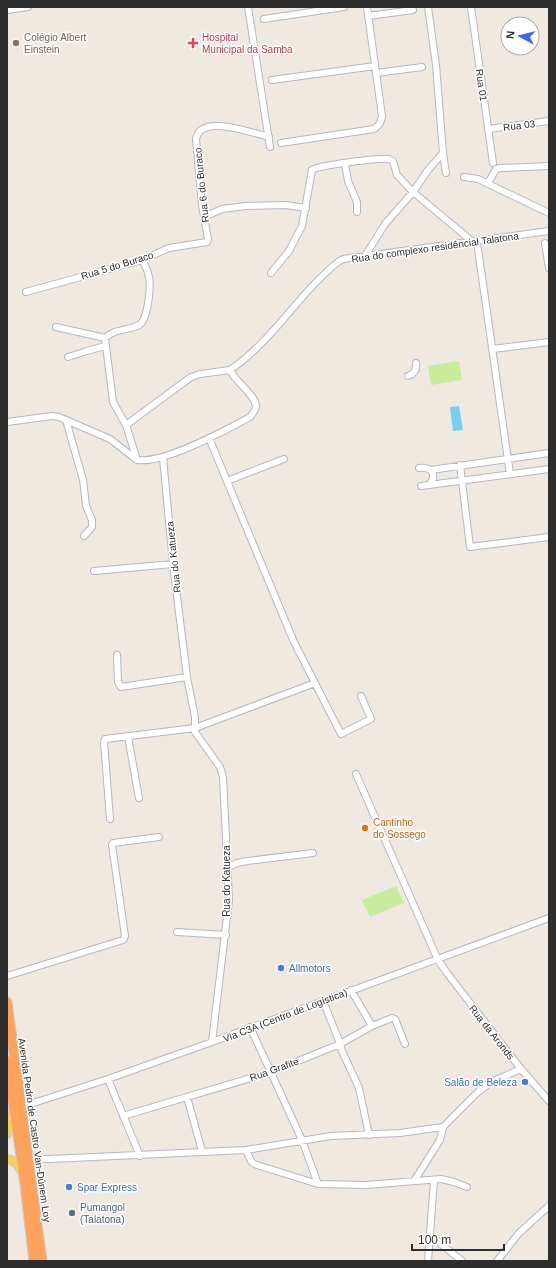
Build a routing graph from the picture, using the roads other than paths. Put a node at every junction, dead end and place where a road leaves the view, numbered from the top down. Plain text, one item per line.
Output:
1 (28, 7) edge
2 (248, 7) edge
3 (344, 7) edge
4 (367, 7) edge
5 (428, 7) edge
6 (471, 7) edge
7 (7, 10) edge
8 (413, 10) dead end
9 (368, 16) junction
10 (264, 18) dead end
11 (422, 66) dead end
12 (376, 70) junction
13 (272, 80) dead end
14 (549, 121) edge
15 (488, 129) junction
16 (269, 137) junction
17 (281, 143) dead end
18 (270, 147) dead end
19 (443, 153) junction
20 (493, 163) dead end
21 (345, 164) junction
22 (549, 166) edge
23 (446, 173) dead end
24 (464, 177) dead end
25 (488, 183) junction
26 (413, 192) junction
27 (306, 208) junction
28 (356, 212) dead end
29 (549, 213) edge
30 (204, 217) junction
31 (549, 231) edge
32 (208, 241) joint
33 (473, 242) junction
34 (545, 243) dead end
35 (478, 249) dead end
36 (365, 256) junction
37 (142, 260) junction
38 (549, 268) edge
39 (271, 273) dead end
40 (26, 292) dead end
41 (56, 327) dead end
42 (105, 338) junction
43 (549, 342) edge
44 (105, 346) junction
45 (493, 349) junction
46 (68, 357) dead end
47 (416, 364) dead end
48 (230, 370) junction
49 (408, 376) dead end
50 (66, 420) junction
51 (7, 422) edge
52 (126, 425) junction
53 (209, 438) junction
54 (549, 453) edge
55 (163, 458) junction
56 (508, 458) junction
57 (284, 459) dead end
58 (138, 460) junction
59 (460, 465) junction
60 (419, 468) dead end
61 (549, 469) edge
62 (431, 470) junction
63 (510, 474) junction
64 (462, 480) junction
65 (227, 481) junction
66 (429, 485) junction
67 (421, 486) dead end
68 (84, 536) dead end
69 (549, 537) edge
70 (173, 564) junction
71 (94, 572) dead end
72 (118, 655) dead end
73 (187, 677) junction
74 (315, 683) junction
75 (361, 696) dead end
76 (195, 728) junction
77 (128, 737) junction
78 (356, 774) dead end
79 (139, 798) dead end
80 (110, 820) dead end
81 (159, 837) dead end
82 (313, 853) dead end
83 (227, 868) junction
84 (549, 918) edge
85 (177, 932) dead end
86 (226, 935) junction
87 (438, 960) junction
88 (7, 976) edge
89 (352, 990) junction
90 (323, 1001) junction
91 (7, 1002) edge
92 (372, 1026) junction
93 (250, 1027) junction
94 (212, 1042) junction
95 (340, 1044) junction
96 (405, 1044) dead end
97 (7, 1061) edge
98 (521, 1069) junction
99 (271, 1072) junction
100 (108, 1079) junction
101 (187, 1098) junction
102 (549, 1101) edge
103 (17, 1107) junction
104 (123, 1116) junction
105 (443, 1127) junction
106 (7, 1134) edge
107 (369, 1134) junction
108 (302, 1140) junction
109 (246, 1150) junction
110 (202, 1151) junction
111 (140, 1156) junction
112 (7, 1159) edge
113 (28, 1160) junction
114 (23, 1172) junction
115 (434, 1180) junction
116 (414, 1181) junction
117 (318, 1184) junction
118 (467, 1186) dead end
119 (549, 1206) edge
120 (430, 1235) junction
121 (34, 1261) edge
122 (42, 1261) edge
123 (428, 1261) edge
124 (462, 1261) edge
125 (497, 1261) edge

1 - 7 street
2 - 16 street
3 - 10 street
4 - 9 street
5 - 19 street
6 - 15 street, Rua 01
8 - 9 street
9 - 12 street
11 - 12 street
12 - 13 street
12 - 17 street
14 - 15 street, Rua 03
15 - 20 street, Rua 01
16 - 18 street
16 - 30 street, Rua 6 do Buraco
19 - 23 street
19 - 26 street
21 - 26 street
21 - 27 street
21 - 28 street
22 - 25 street
24 - 25 street
25 - 29 street
26 - 33 street
26 - 36 street
27 - 30 street
27 - 39 street
30 - 32 street, Rua 6 do Buraco
31 - 33 street, Rua do complexo residêncial Talatona
32 - 37 street, Rua 5 do Buraco
33 - 36 street, Rua do complexo residêncial Talatona
34 - 38 street
35 - 45 street
36 - 48 street, Rua do complexo residêncial Talatona
37 - 40 street, Rua 5 do Buraco
37 - 42 street
41 - 42 street
42 - 44 street
43 - 45 street
44 - 46 street
44 - 52 street
45 - 56 street
47 - 49 street
48 - 52 street
48 - 53 street
50 - 51 street
50 - 58 street
50 - 68 street
52 - 58 street
53 - 55 street
53 - 65 street
54 - 56 street
55 - 58 street
55 - 70 street, Rua do Katueza
56 - 59 street
56 - 63 street
57 - 65 street
59 - 62 street
59 - 64 street
60 - 62 street
61 - 63 street
62 - 66 street
63 - 64 street
64 - 66 street
64 - 69 street
65 - 74 street
66 - 67 street
70 - 71 street
70 - 73 street, Rua do Katueza
72 - 73 street
73 - 76 street, Rua do Katueza
74 - 75 street
74 - 76 street
76 - 77 street
76 - 83 street, Rua do Katueza
77 - 79 street
77 - 80 street
78 - 87 street, Rua da Aronds
81 - 88 street
82 - 83 street
83 - 86 street, Rua do Katueza
84 - 87 street, Via C3A (Centro de Logística)
85 - 86 street
86 - 94 street, Rua do Katueza
87 - 89 street, Via C3A (Centro de Logística)
87 - 98 street, Rua da Aronds
89 - 90 street, Via C3A (Centro de Logística)
89 - 92 street
90 - 93 street, Via C3A (Centro de Logística)
90 - 95 street
91 - 103 highway, Avenida Pedro de Castro Van-Dúnem Loy
92 - 95 street, Rua Grafite
92 - 96 street, Rua Grafite
93 - 94 street, Via C3A (Centro de Logística)
93 - 99 street
94 - 100 street, Via C3A (Centro de Logística)
95 - 99 street, Rua Grafite
95 - 107 street
97 - 103 highway, Avenida Pedro de Castro Van-Dúnem Loy
98 - 102 street, Rua da Aronds
98 - 105 street
99 - 101 street, Rua Grafite
99 - 108 street
100 - 103 street, Via C3A (Centro de Logística)
100 - 104 street
101 - 104 street, Rua Grafite
101 - 110 street
103 - 106 main road
103 - 113 highway, Avenida Pedro de Castro Van-Dúnem Loy
103 - 114 highway, Avenida Pedro de Castro Van-Dúnem Loy
104 - 111 street
105 - 107 street
105 - 116 street
107 - 108 street
108 - 109 street
108 - 117 street
109 - 110 street
109 - 117 street
110 - 111 street
111 - 113 street
112 - 114 main road
113 - 122 highway, Avenida Pedro de Castro Van-Dúnem Loy
114 - 121 highway, Avenida Pedro de Castro Van-Dúnem Loy
115 - 116 street
115 - 118 street
115 - 120 street
116 - 117 street
119 - 125 street
120 - 123 street
120 - 124 street

